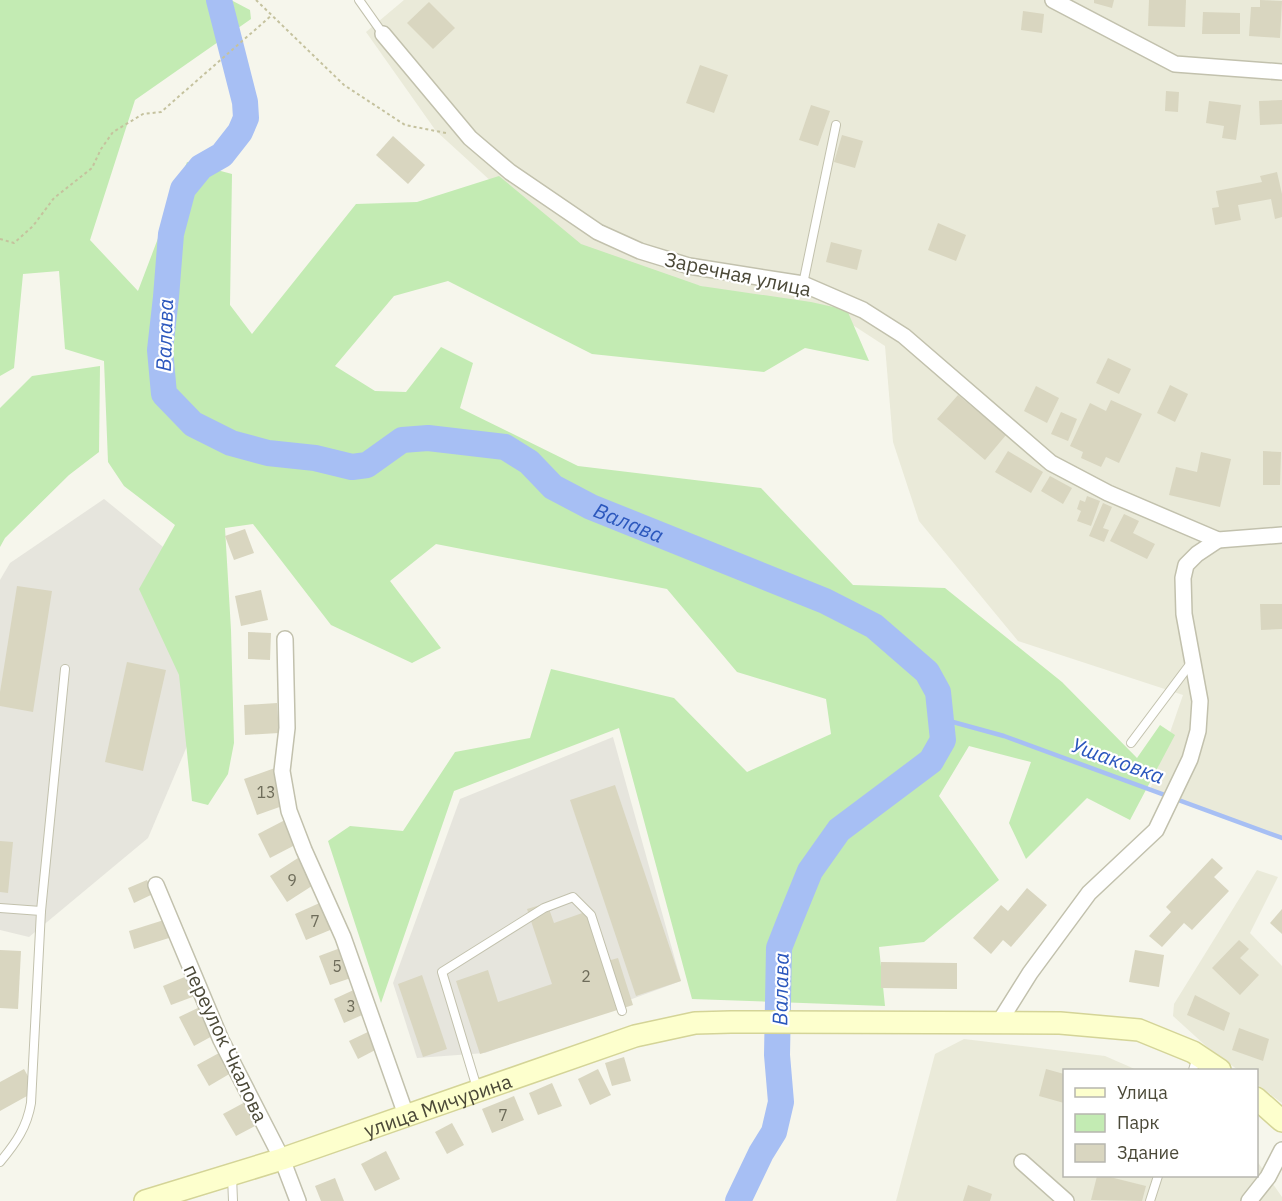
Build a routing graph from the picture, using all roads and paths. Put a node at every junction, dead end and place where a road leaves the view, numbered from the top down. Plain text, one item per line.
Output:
1 (256, 0) edge
2 (359, 0) edge
3 (1053, 0) edge
4 (272, 15) junction
5 (383, 34) joint
6 (1282, 72) edge
7 (836, 125) dead end
8 (470, 138) junction
9 (0, 239) edge
10 (803, 284) junction
11 (1282, 535) edge
12 (1218, 540) junction
13 (285, 639) dead end
14 (1193, 660) junction
15 (65, 669) dead end
16 (1131, 743) dead end
17 (156, 885) dead end
18 (0, 908) edge
19 (41, 910) junction
20 (622, 1011) dead end
21 (998, 1023) junction
22 (1195, 1063) edge
23 (1214, 1069) edge
24 (477, 1089) junction
25 (1258, 1099) edge
26 (406, 1114) junction
27 (1282, 1121) edge
28 (1282, 1150) edge
29 (282, 1160) junction
30 (1022, 1161) dead end
31 (0, 1162) edge
32 (232, 1175) junction
33 (1158, 1177) edge
34 (150, 1200) edge
35 (233, 1201) edge
36 (298, 1201) edge
37 (1066, 1201) edge
38 (1150, 1201) edge
39 (1249, 1201) edge

1 - 4 path
2 - 5 lane
3 - 6 street
4 - 8 path
4 - 9 path
5 - 8 street, Заречная улица
7 - 10 lane
8 - 10 street, Заречная улица
10 - 12 street, Заречная улица
11 - 12 street, Заречная улица
12 - 14 street
13 - 26 street
14 - 16 lane
14 - 21 street
15 - 19 lane
17 - 29 street, переулок Чкалова
18 - 19 lane
19 - 31 lane
20 - 24 lane
21 - 22 main road, улица Мичурина
21 - 24 main road, улица Мичурина
22 - 23 main road, улица Мичурина
24 - 26 main road, улица Мичурина
25 - 27 main road
26 - 29 main road, улица Мичурина
28 - 39 street
29 - 32 main road, улица Мичурина
29 - 36 street, переулок Чкалова
30 - 37 street
32 - 34 main road, улица Мичурина
32 - 35 lane
33 - 38 lane

